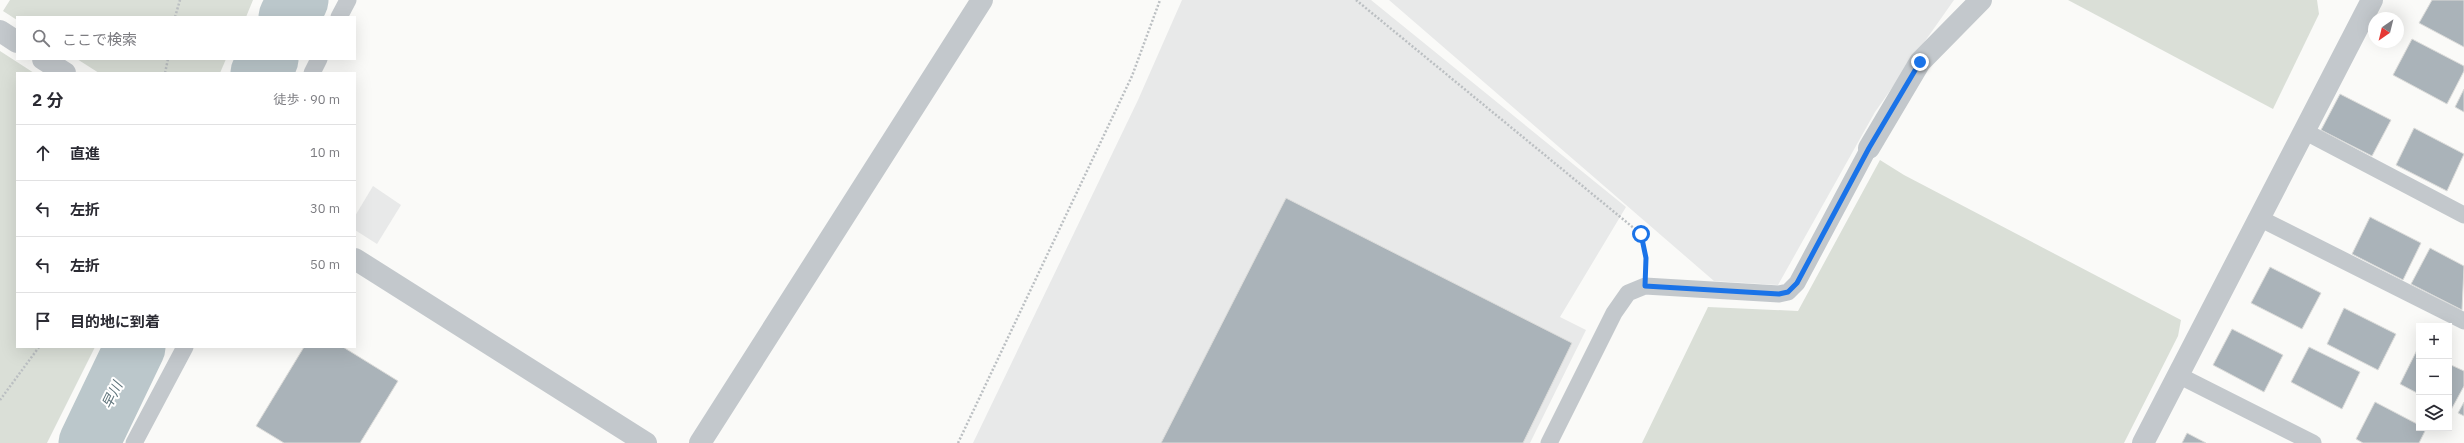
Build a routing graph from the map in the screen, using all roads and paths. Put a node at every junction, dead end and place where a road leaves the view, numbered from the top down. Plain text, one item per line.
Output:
1 (180, 0) edge
2 (348, 0) edge
3 (982, 0) edge
4 (1160, 0) edge
5 (1356, 0) edge
6 (1980, 0) edge
7 (2372, 0) edge
8 (175, 16) edge
9 (340, 16) edge
10 (0, 31) edge
11 (16, 41) edge
12 (45, 60) edge
13 (168, 60) edge
14 (318, 60) edge
15 (63, 72) edge
16 (165, 72) edge
17 (312, 72) edge
18 (2304, 131) junction
19 (1869, 148) joint
20 (2464, 216) edge
21 (2259, 218) junction
22 (356, 259) edge
23 (1645, 286) junction
24 (2464, 321) edge
25 (38, 348) edge
26 (184, 348) edge
27 (2178, 375) junction
28 (0, 400) edge
29 (134, 443) edge
30 (646, 443) edge
31 (700, 443) edge
32 (958, 443) edge
33 (1549, 443) edge
34 (2143, 443) edge
35 (2313, 443) edge

1 - 8 path
2 - 9 lane
3 - 31 street
4 - 32 path
5 - 23 path
6 - 19 street
7 - 18 street
10 - 11 street
12 - 15 street
13 - 16 path
14 - 17 lane
18 - 20 lane
18 - 21 street
19 - 23 lane
21 - 24 lane
21 - 27 street
22 - 30 street
23 - 33 lane
25 - 28 path
26 - 29 lane
27 - 34 street
27 - 35 lane

